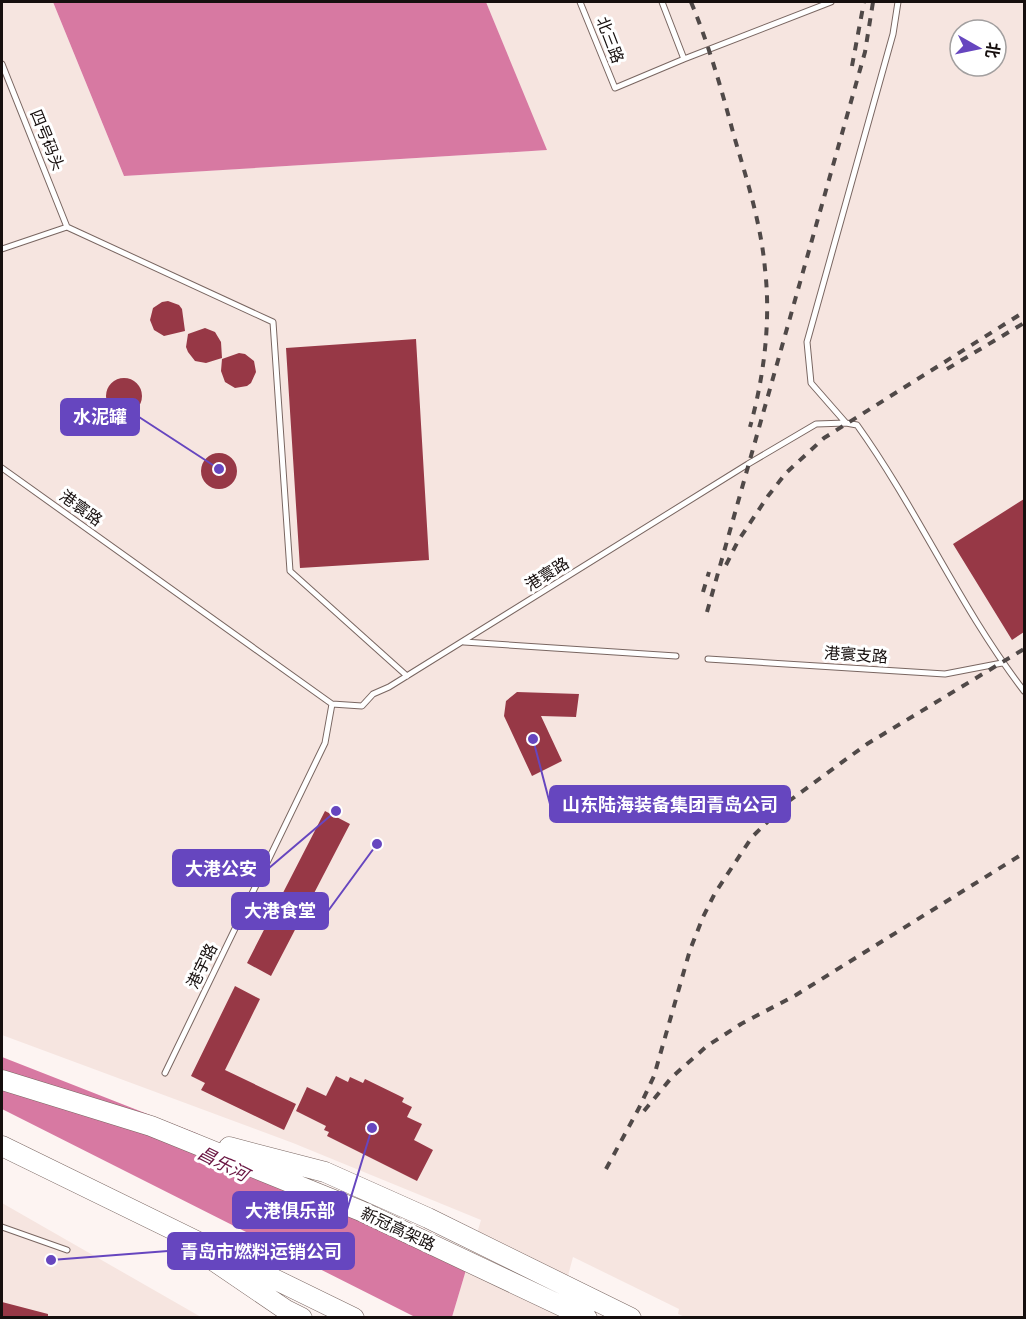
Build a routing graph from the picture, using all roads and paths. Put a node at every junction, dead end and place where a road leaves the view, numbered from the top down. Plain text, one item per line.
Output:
1 (580, 2) edge
2 (662, 2) edge
3 (831, 2) edge
4 (898, 2) edge
5 (684, 59) junction
6 (2, 64) edge
7 (68, 226) junction
8 (2, 249) edge
9 (846, 423) junction
10 (2, 468) edge
11 (462, 642) junction
12 (676, 656) dead end
13 (708, 658) dead end
14 (1002, 663) junction
15 (407, 676) junction
16 (1024, 692) edge
17 (332, 705) junction
18 (165, 1073) dead end
19 (2, 1080) edge
20 (151, 1126) junction
21 (2, 1146) edge
22 (153, 1220) junction
23 (2, 1227) edge
24 (67, 1250) dead end
25 (302, 1317) edge
26 (354, 1317) edge
27 (587, 1317) edge
28 (631, 1317) edge

1 - 5 lane, 北三路
2 - 5 lane
3 - 5 lane
4 - 9 lane
6 - 7 lane, 四号码头
7 - 8 lane
7 - 15 lane
9 - 11 lane, 港寰路
9 - 14 lane
10 - 17 lane, 港寰路
11 - 12 lane
11 - 15 lane, 港寰路
13 - 14 lane, 港寰支路
14 - 16 lane
15 - 17 lane, 港寰路
17 - 18 lane, 港宇路
19 - 20 highway, 新冠高架路
20 - 27 highway, 新冠高架路
20 - 28 highway
21 - 22 highway
22 - 25 highway
22 - 26 highway
23 - 24 lane

